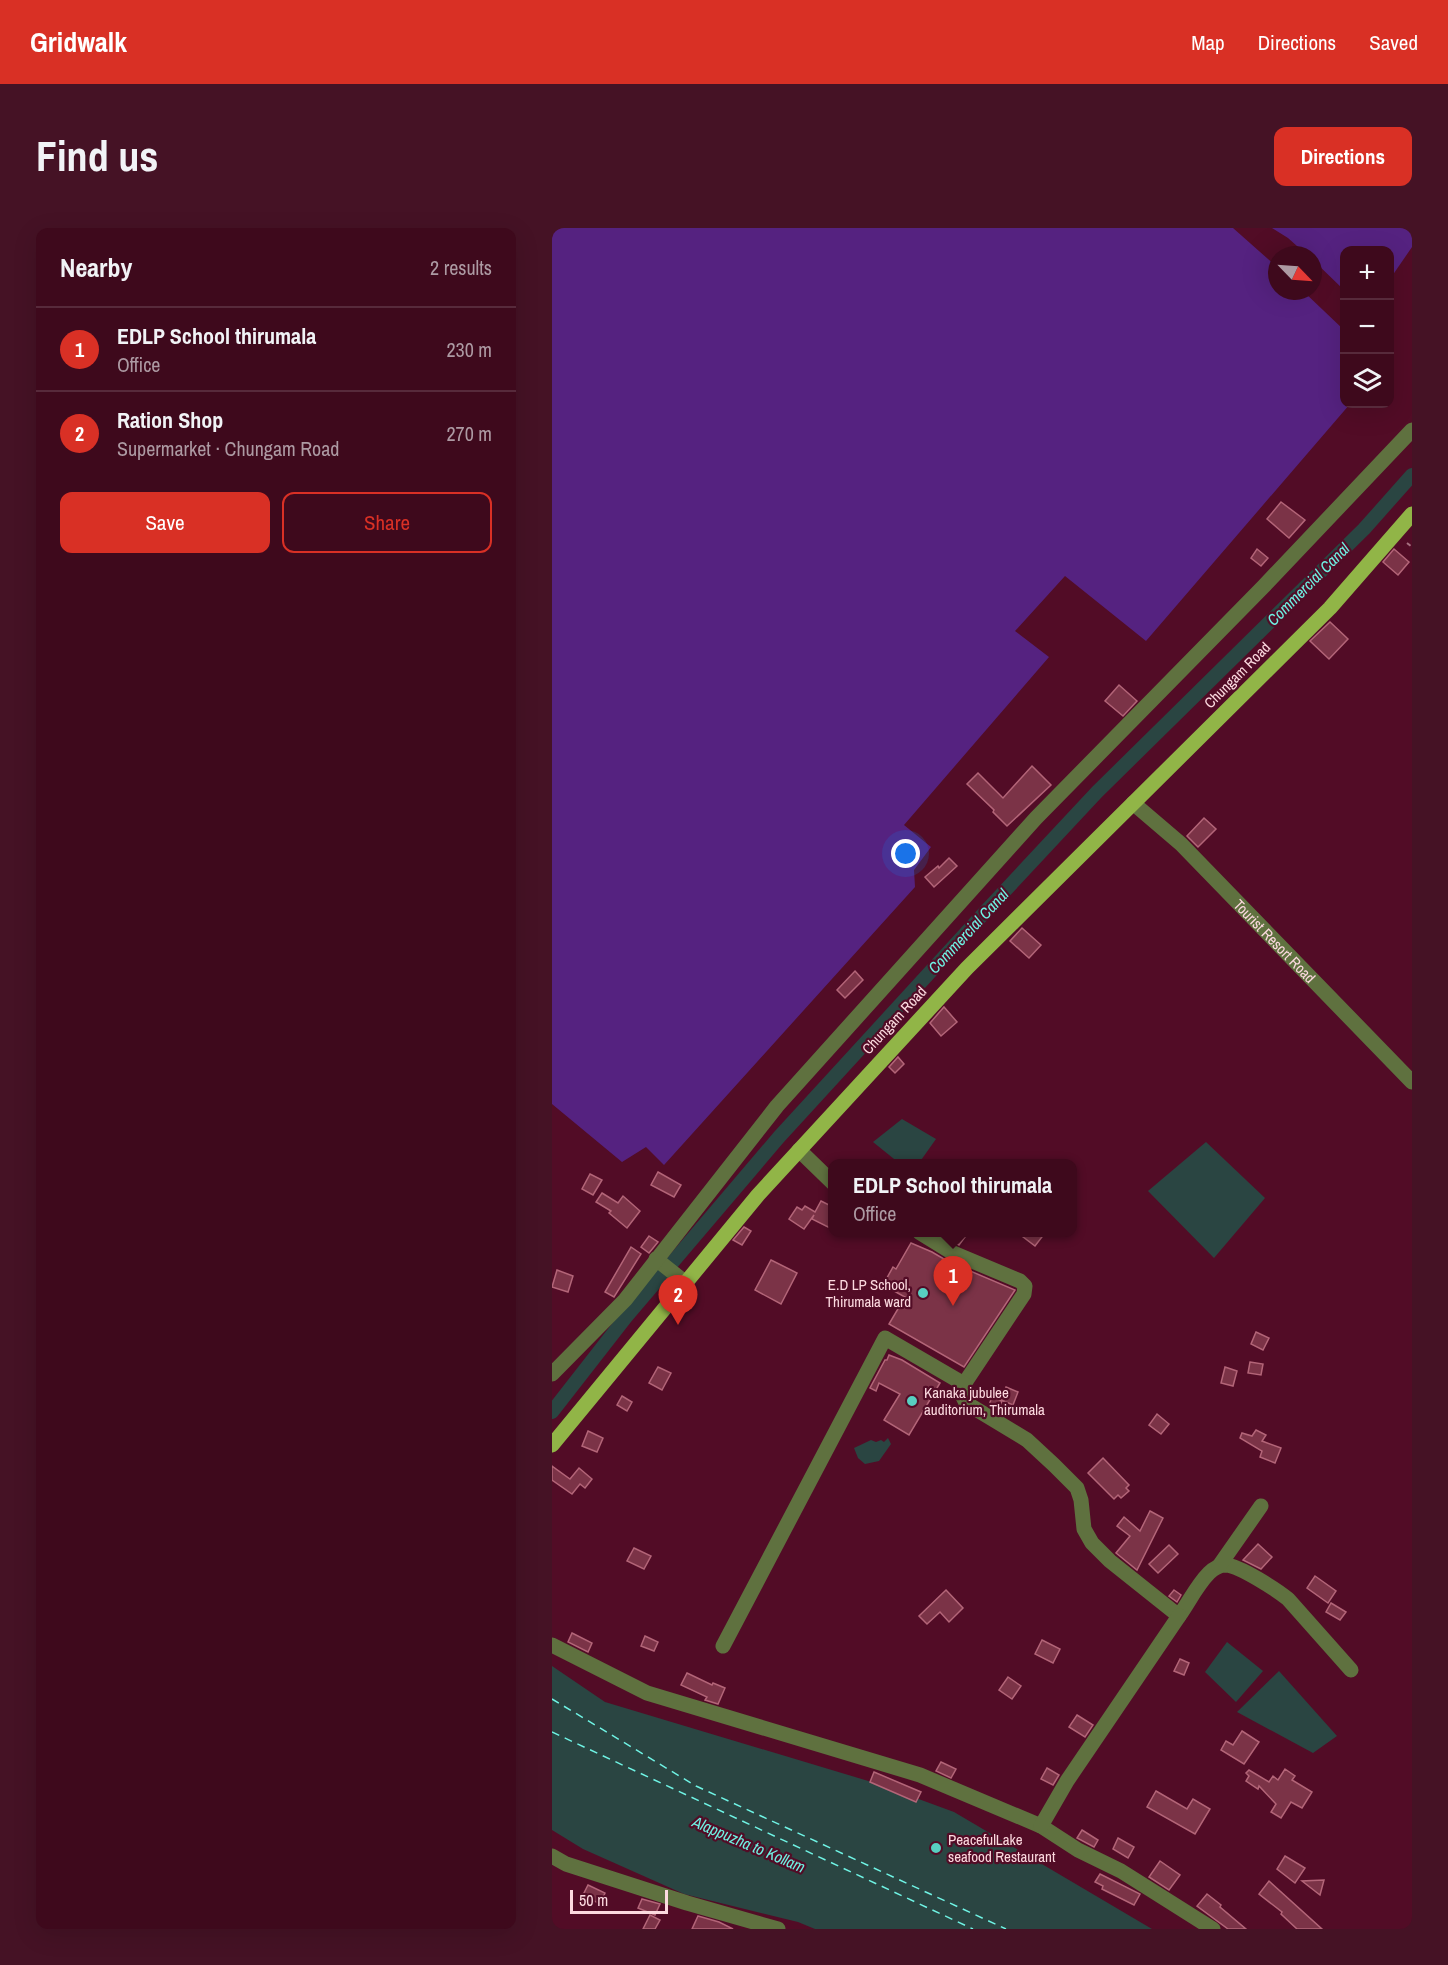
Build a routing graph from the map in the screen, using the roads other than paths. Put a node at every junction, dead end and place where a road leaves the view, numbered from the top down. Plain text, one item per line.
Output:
1 (1412, 430) edge
2 (1412, 514) edge
3 (1133, 803) junction
4 (1412, 1082) edge
5 (799, 1150) junction
6 (828, 1178) edge
7 (926, 1237) edge
8 (656, 1259) junction
9 (686, 1283) junction
10 (552, 1374) edge
11 (964, 1384) junction
12 (552, 1445) edge
13 (1261, 1506) dead end
14 (1219, 1566) junction
15 (1179, 1616) junction
16 (552, 1645) edge
17 (723, 1646) dead end
18 (1351, 1670) dead end
19 (1041, 1826) junction
20 (552, 1856) edge
21 (778, 1929) edge
22 (1213, 1929) edge

1 - 8 street
2 - 3 main road, Chungam Road
3 - 4 street, Tourist Resort Road
3 - 5 main road, Chungam Road
5 - 6 street
5 - 9 main road, Chungam Road
7 - 11 street
8 - 9 street
8 - 10 street
9 - 12 main road, Chungam Road
11 - 15 street
11 - 17 street
13 - 14 street
14 - 15 street
14 - 18 street
15 - 19 street
16 - 19 street
19 - 22 street
20 - 21 street

